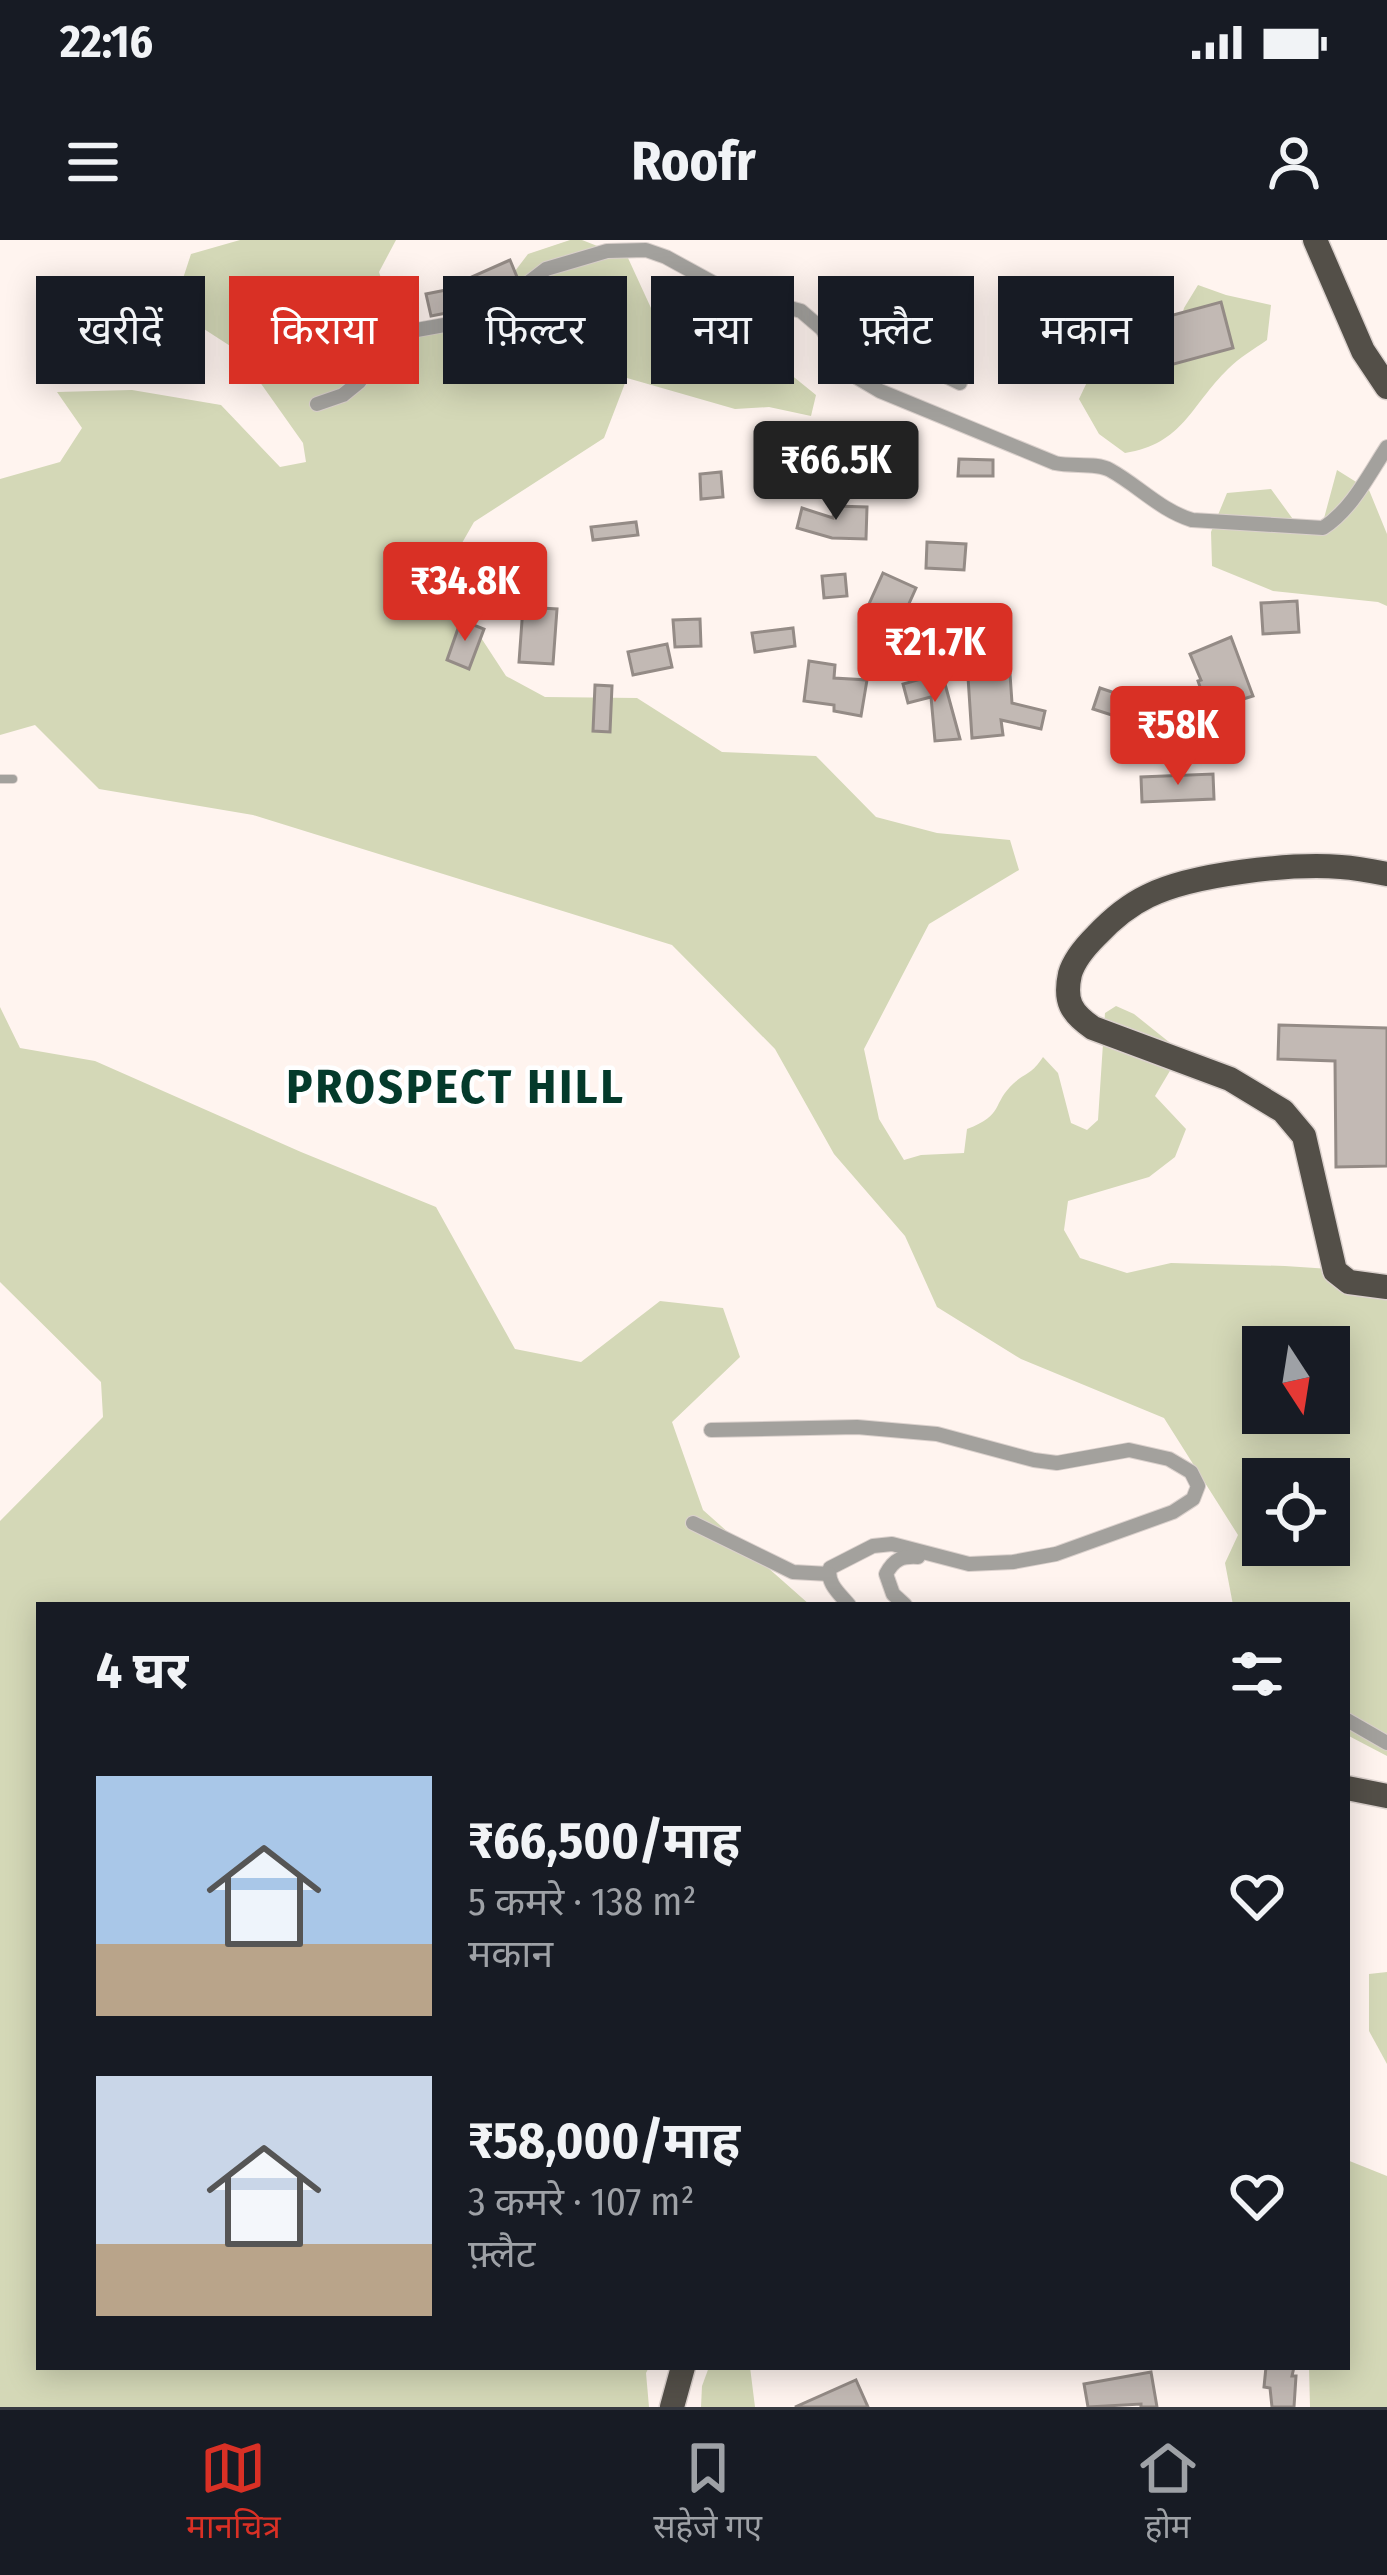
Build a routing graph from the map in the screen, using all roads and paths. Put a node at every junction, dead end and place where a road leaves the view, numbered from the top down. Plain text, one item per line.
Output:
1 (1316, 240) edge
2 (818, 325) edge
3 (869, 384) edge
4 (1387, 387) edge
5 (317, 404) dead end
6 (1387, 447) edge
7 (13, 778) dead end
8 (0, 779) edge
9 (1387, 874) edge
10 (1387, 1286) edge
11 (711, 1430) dead end
12 (693, 1522) dead end
13 (943, 1557) junction
14 (829, 1574) junction
15 (846, 1602) edge
16 (902, 1602) edge
17 (1350, 1722) edge
18 (1387, 1743) edge
19 (1350, 1789) edge
20 (1387, 1796) edge
21 (682, 2370) edge
22 (672, 2407) edge

1 - 4 highway
2 - 5 street
3 - 6 street
7 - 8 lane
9 - 10 highway
11 - 13 street
12 - 14 street
13 - 14 street
13 - 16 street
14 - 15 street
17 - 18 street
19 - 20 highway
21 - 22 highway

